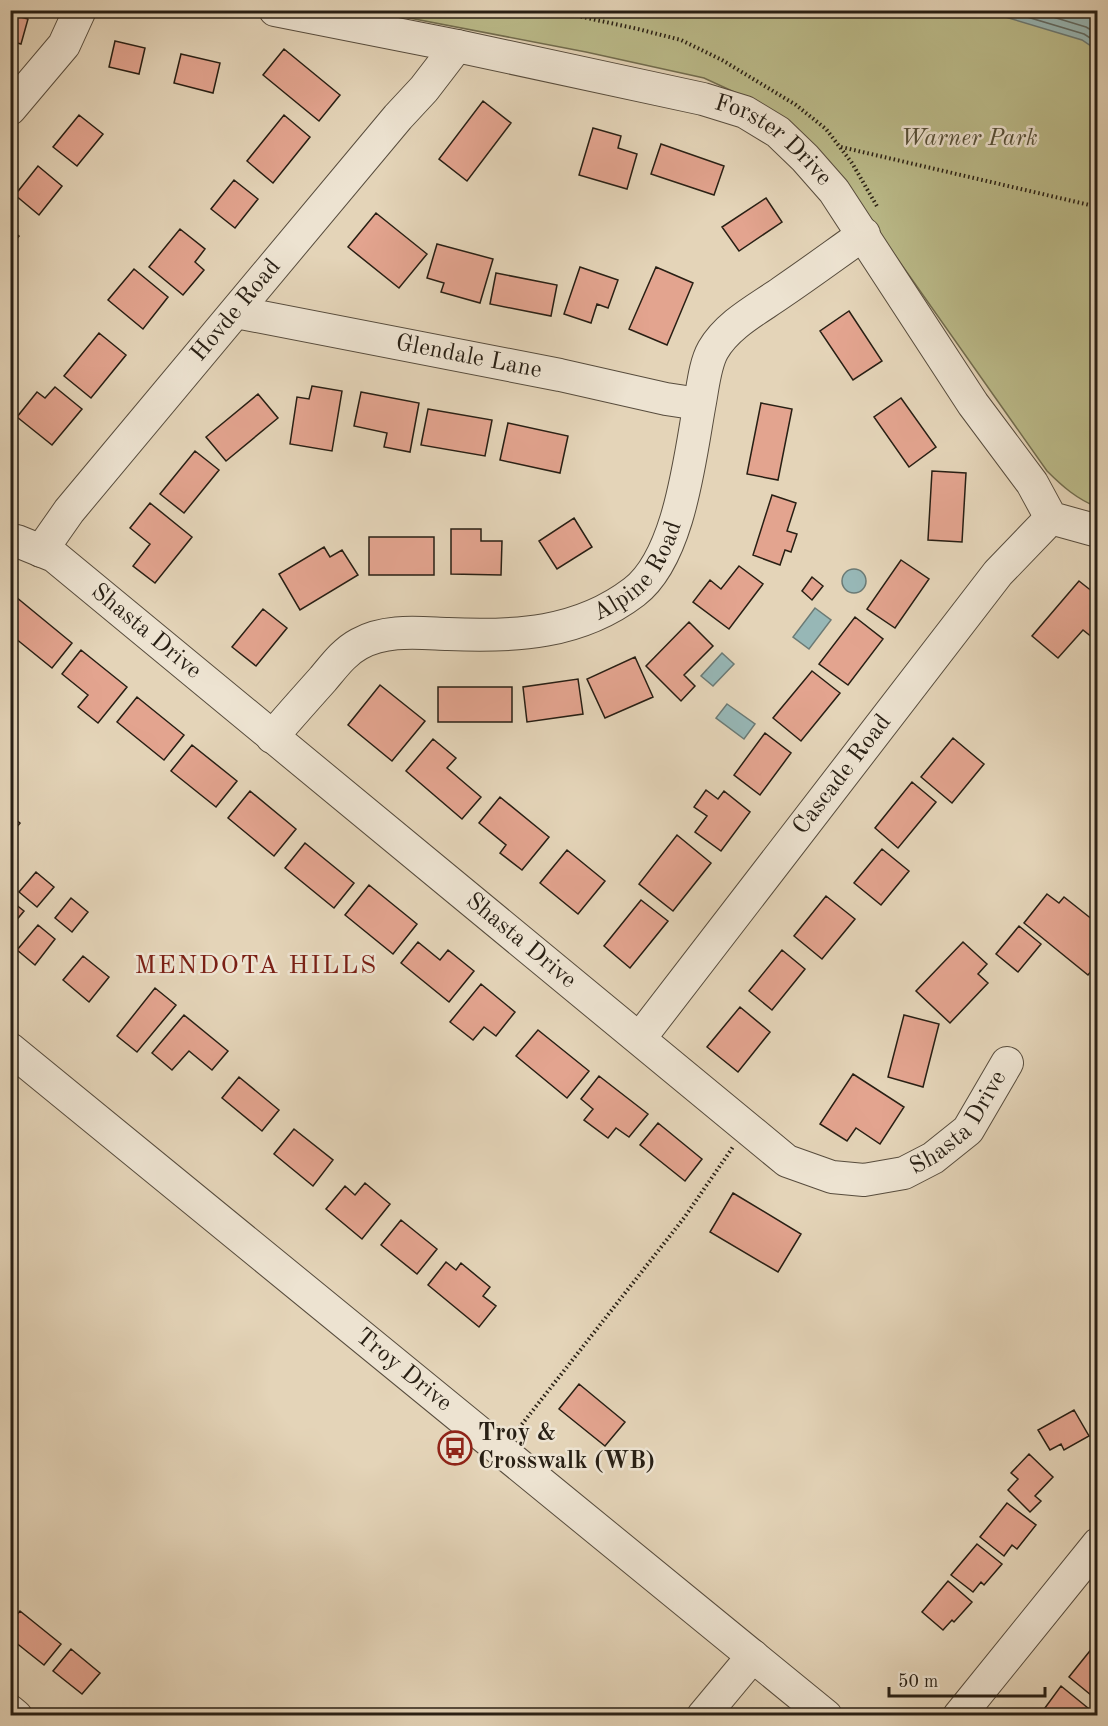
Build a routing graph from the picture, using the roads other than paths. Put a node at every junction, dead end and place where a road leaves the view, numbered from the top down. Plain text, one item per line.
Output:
1 (80, 10) edge
2 (275, 10) edge
3 (457, 46) junction
4 (10, 109) edge
5 (864, 234) junction
6 (236, 312) junction
7 (699, 404) junction
8 (1051, 518) junction
9 (1098, 531) edge
10 (10, 540) edge
11 (41, 551) junction
12 (272, 737) junction
13 (640, 1038) junction
14 (10, 1049) edge
15 (1007, 1063) dead end
16 (1098, 1544) edge
17 (753, 1656) junction
18 (10, 1711) edge
19 (16, 1716) edge
20 (703, 1716) edge
21 (826, 1716) edge
22 (959, 1716) edge

1 - 4 street
2 - 3 street, Forster Drive
3 - 5 street, Forster Drive
3 - 6 street, Hovde Road
5 - 7 street, Alpine Road
5 - 8 street, Forster Drive
6 - 7 street, Glendale Lane
6 - 11 street, Hovde Road
7 - 12 street, Alpine Road
8 - 9 street
8 - 13 street, Cascade Road
10 - 11 street
11 - 12 street, Shasta Drive
12 - 13 street, Shasta Drive
13 - 15 street, Shasta Drive
14 - 17 street, Troy Drive
16 - 22 street
17 - 20 street
17 - 21 street, Troy Drive
18 - 19 street

